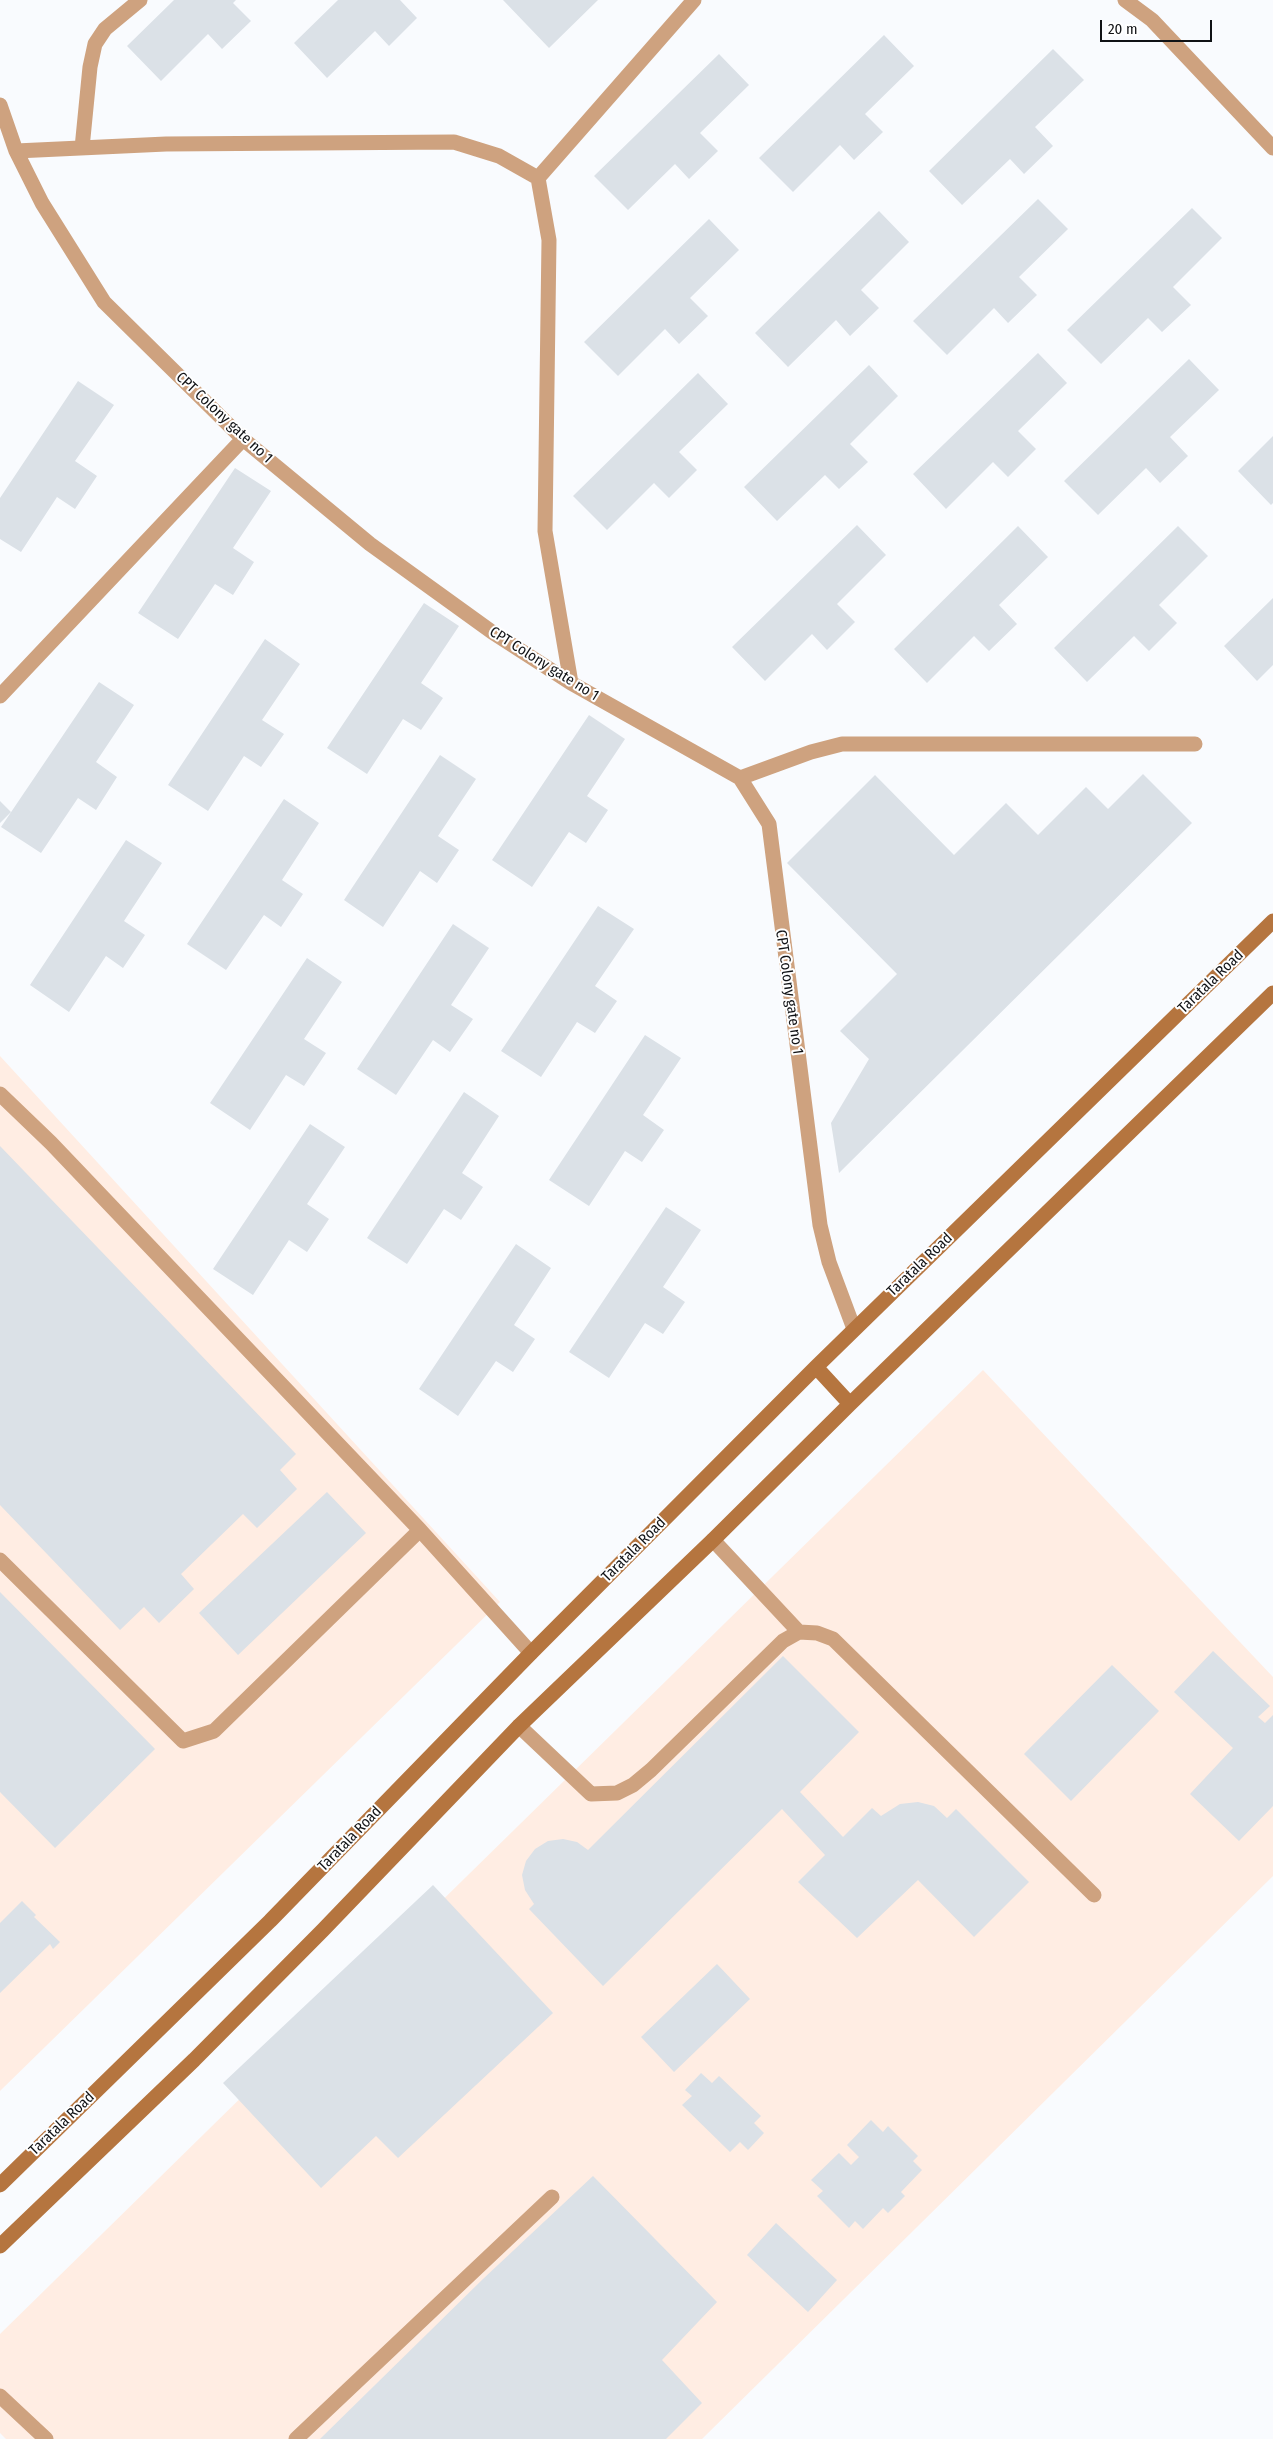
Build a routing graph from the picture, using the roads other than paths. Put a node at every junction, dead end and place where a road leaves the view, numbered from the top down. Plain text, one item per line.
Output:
1 (140, 0) edge
2 (694, 0) edge
3 (1125, 0) edge
4 (0, 105) edge
5 (82, 148) junction
6 (1273, 148) edge
7 (16, 152) junction
8 (538, 178) junction
9 (243, 439) junction
10 (571, 683) junction
11 (0, 696) edge
12 (1195, 744) dead end
13 (740, 778) junction
14 (1273, 921) edge
15 (1273, 993) edge
16 (0, 1094) edge
17 (854, 1329) junction
18 (816, 1367) junction
19 (850, 1404) junction
20 (420, 1530) junction
21 (713, 1540) junction
22 (0, 1560) edge
23 (799, 1632) junction
24 (531, 1653) junction
25 (519, 1726) junction
26 (1094, 1895) dead end
27 (0, 2185) edge
28 (552, 2197) dead end
29 (0, 2246) edge
30 (0, 2396) edge
31 (46, 2439) edge
32 (296, 2439) edge

1 - 5 street
2 - 8 street
3 - 6 street
4 - 7 street, CPT Colony gate no 1
5 - 7 street
5 - 8 street
7 - 9 street, CPT Colony gate no 1
8 - 10 street
9 - 10 street, CPT Colony gate no 1
9 - 11 street
10 - 13 street, CPT Colony gate no 1
12 - 13 street
13 - 17 street, CPT Colony gate no 1
14 - 17 main road, Taratala Road
15 - 19 main road
16 - 20 street
17 - 18 main road, Taratala Road
18 - 19 main road
18 - 24 main road, Taratala Road
19 - 21 main road
20 - 22 street
20 - 24 street
21 - 23 street
21 - 25 main road
23 - 25 street
23 - 26 street
24 - 27 main road, Taratala Road
25 - 29 main road
28 - 32 street
30 - 31 street

